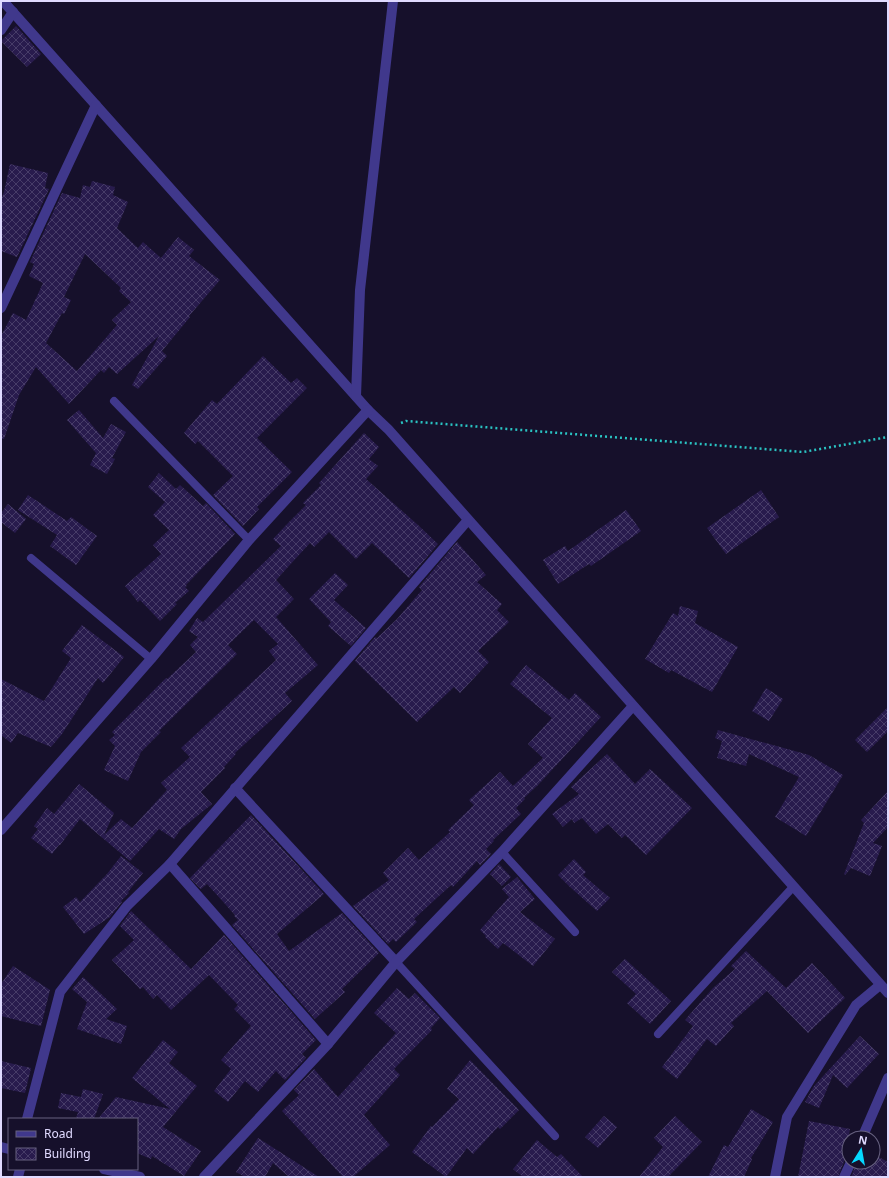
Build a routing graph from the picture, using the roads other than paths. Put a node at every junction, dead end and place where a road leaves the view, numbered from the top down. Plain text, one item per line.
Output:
1 (3, 1) edge
2 (393, 1) edge
3 (13, 12) junction
4 (1, 30) edge
5 (96, 105) junction
6 (1, 308) edge
7 (356, 396) junction
8 (114, 401) dead end
9 (368, 410) junction
10 (468, 520) junction
11 (249, 540) junction
12 (31, 558) dead end
13 (151, 659) junction
14 (633, 706) junction
15 (235, 788) junction
16 (1, 830) edge
17 (502, 852) junction
18 (170, 864) junction
19 (793, 887) junction
20 (575, 932) dead end
21 (396, 962) junction
22 (880, 985) junction
23 (888, 993) edge
24 (658, 1034) dead end
25 (328, 1044) junction
26 (888, 1078) edge
27 (27, 1118) edge
28 (865, 1130) edge
29 (555, 1136) dead end
30 (108, 1170) edge
31 (140, 1177) edge
32 (204, 1177) edge
33 (775, 1177) edge

1 - 3 street
2 - 7 street
3 - 4 street
3 - 5 street
5 - 6 street
5 - 7 street
7 - 9 street
8 - 11 lane
9 - 10 street
9 - 11 street
10 - 14 street
10 - 15 street
11 - 13 street
12 - 13 lane
13 - 16 street
14 - 17 street
14 - 19 street
15 - 18 street
15 - 21 street
17 - 20 lane
17 - 21 street
18 - 25 street
18 - 27 street
19 - 22 street
19 - 24 lane
21 - 25 street
21 - 29 lane
22 - 23 street
22 - 33 street
25 - 32 street
26 - 28 street
30 - 31 street

